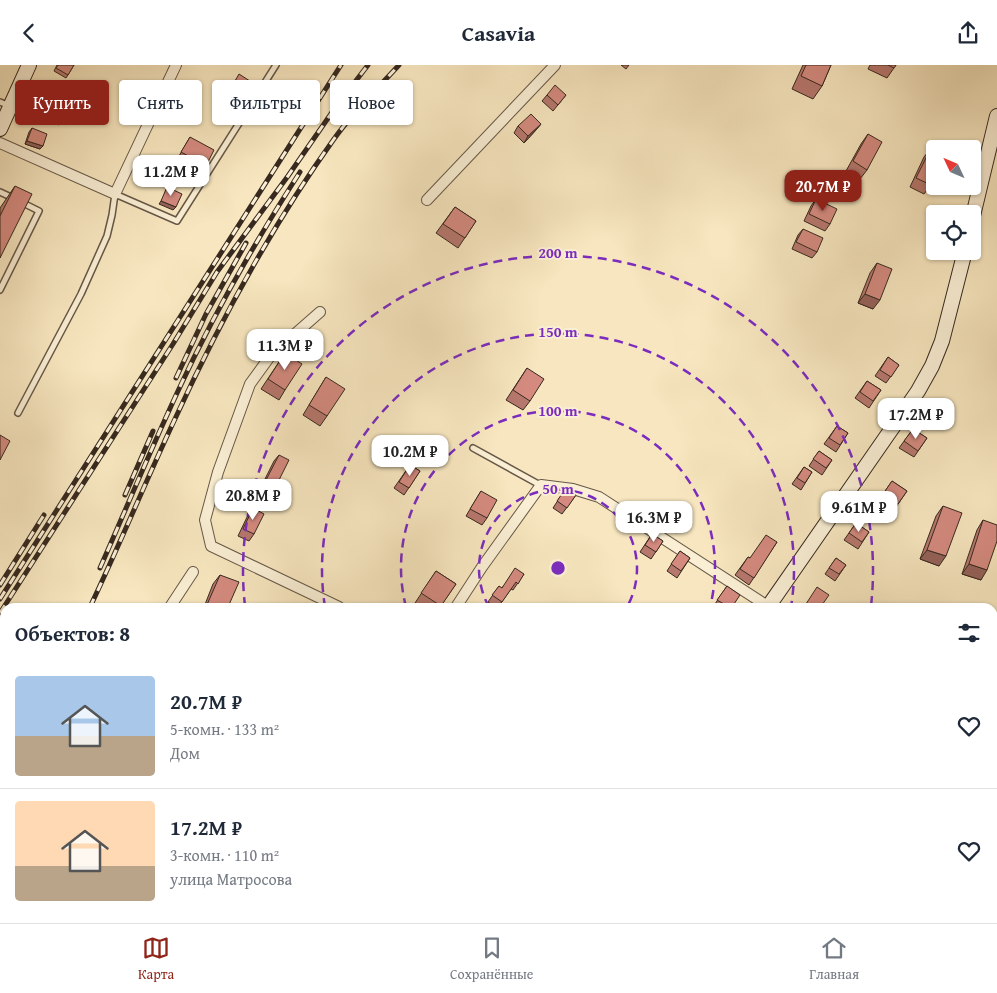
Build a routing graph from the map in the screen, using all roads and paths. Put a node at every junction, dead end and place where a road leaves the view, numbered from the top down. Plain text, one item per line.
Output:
1 (30, 65) edge
2 (176, 65) edge
3 (276, 65) edge
4 (555, 65) edge
5 (5, 104) edge
6 (997, 116) edge
7 (0, 129) edge
8 (0, 143) edge
9 (0, 192) edge
10 (115, 194) junction
11 (427, 200) dead end
12 (976, 205) edge
13 (962, 260) edge
14 (0, 290) edge
15 (320, 312) dead end
16 (18, 413) dead end
17 (472, 448) dead end
18 (541, 485) junction
19 (193, 572) dead end
20 (173, 603) edge
21 (331, 603) edge
22 (459, 603) edge
23 (762, 603) edge
24 (771, 603) edge

1 - 5 street
2 - 10 street
3 - 10 lane
4 - 11 street
5 - 7 street
6 - 12 street
8 - 10 street
9 - 14 lane
10 - 16 lane
13 - 24 street
15 - 21 street
17 - 18 lane
18 - 22 street
18 - 23 street
19 - 20 street

